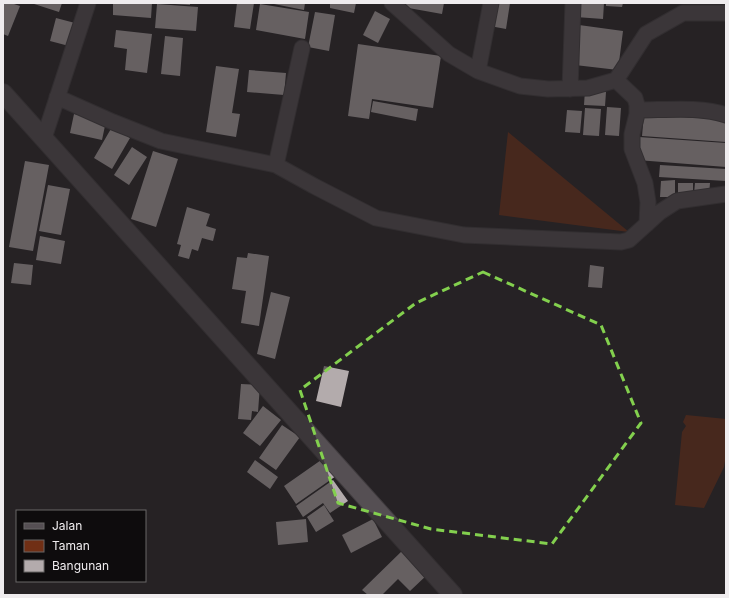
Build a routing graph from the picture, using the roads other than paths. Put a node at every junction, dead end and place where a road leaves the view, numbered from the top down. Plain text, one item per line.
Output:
1 (88, 3) edge
2 (392, 3) edge
3 (491, 3) edge
4 (573, 3) edge
5 (726, 12) edge
6 (302, 48) dead end
7 (478, 71) junction
8 (616, 80) junction
9 (570, 89) junction
10 (3, 93) edge
11 (57, 97) junction
12 (638, 110) junction
13 (726, 115) edge
14 (44, 138) junction
15 (276, 165) junction
16 (726, 194) edge
17 (646, 224) junction
18 (453, 595) edge

1 - 11 street
2 - 7 street
3 - 7 street
4 - 9 street
5 - 8 street
6 - 15 street
7 - 9 street
8 - 9 street
8 - 12 street
10 - 14 street
11 - 14 street
11 - 15 street
12 - 13 street
12 - 17 street
14 - 18 street
15 - 17 street
16 - 17 street

